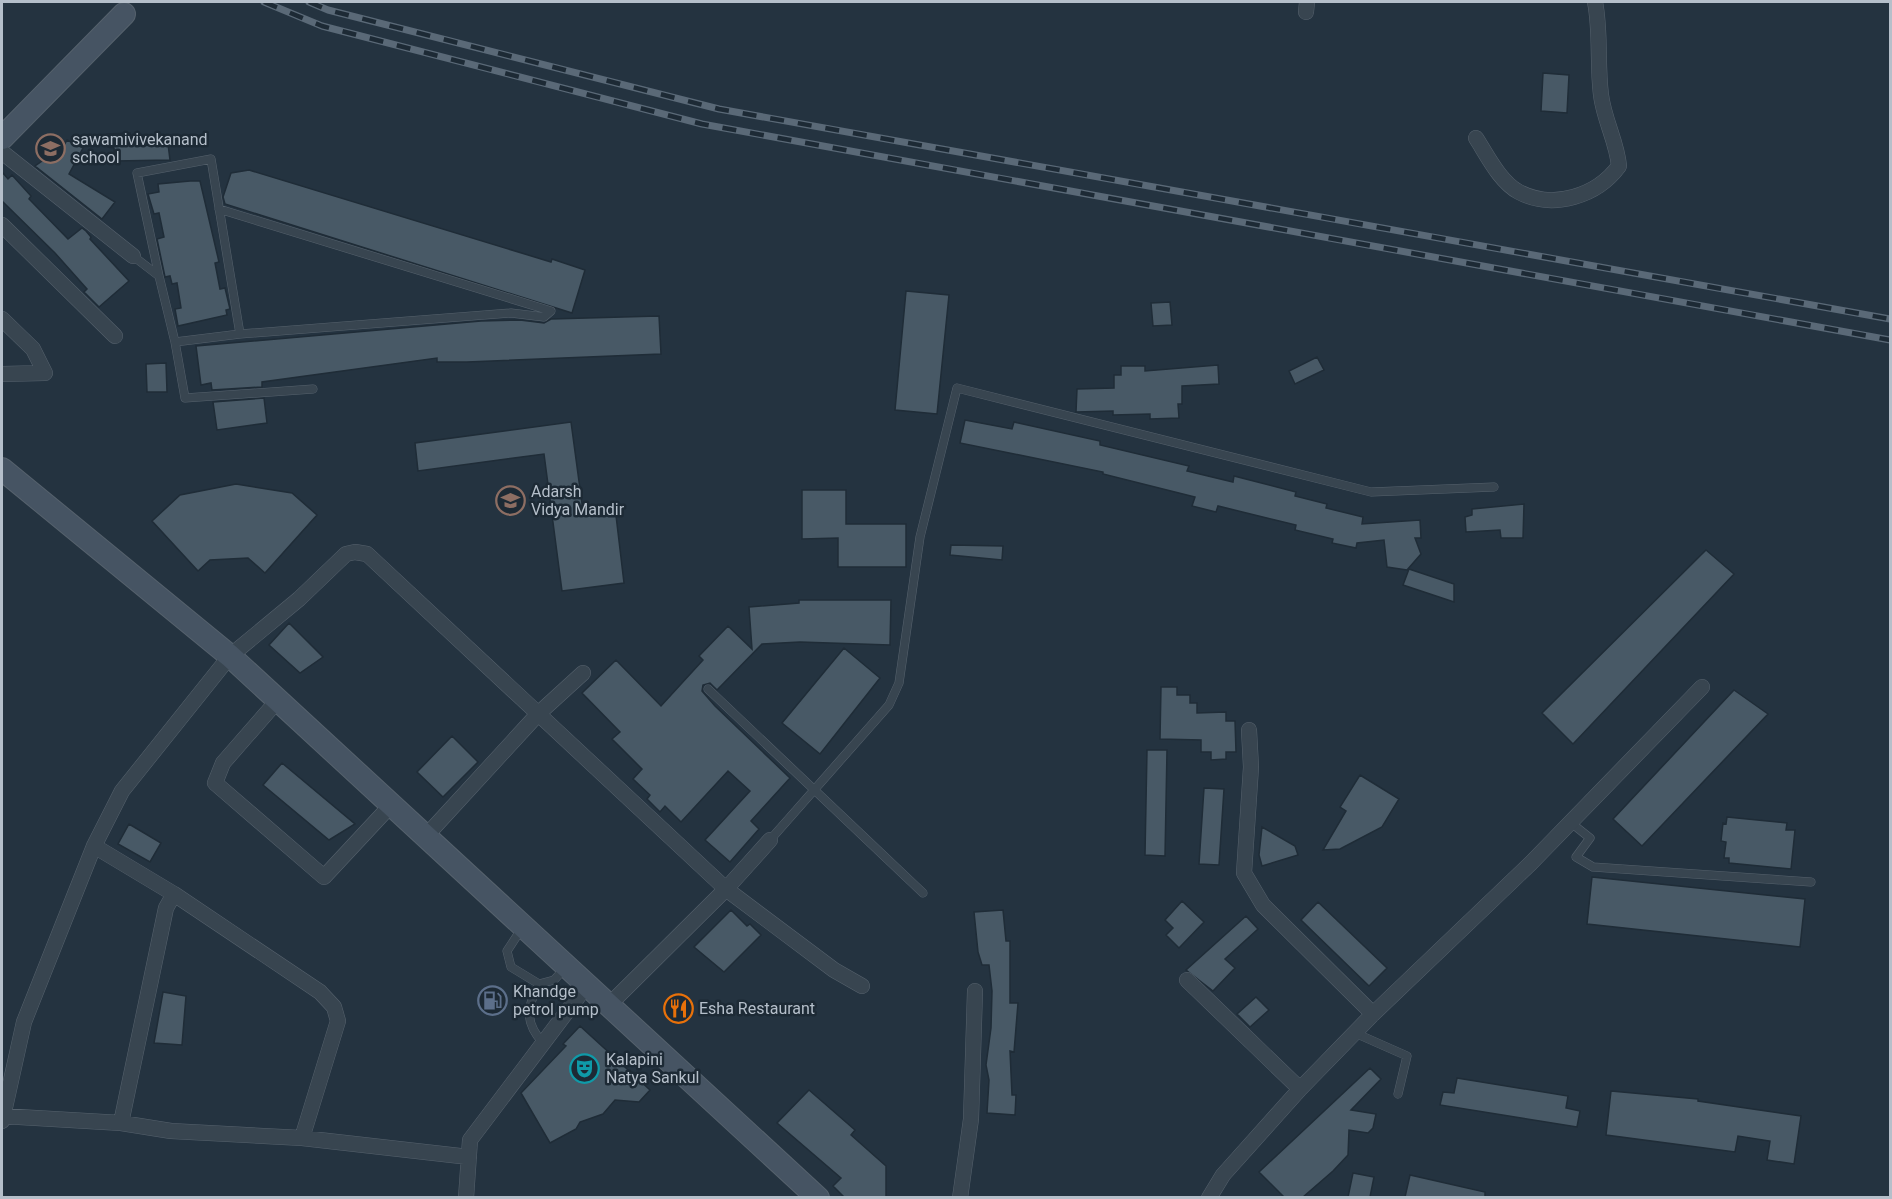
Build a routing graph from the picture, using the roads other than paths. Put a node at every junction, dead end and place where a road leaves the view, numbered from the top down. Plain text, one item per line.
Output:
1 (1594, 2) edge
2 (2, 124) edge
3 (2, 138) edge
4 (1476, 138) dead end
5 (2, 152) edge
6 (219, 209) junction
7 (2, 225) edge
8 (133, 256) joint
9 (159, 276) junction
10 (2, 319) edge
11 (240, 334) junction
12 (115, 336) dead end
13 (175, 342) junction
14 (2, 374) edge
15 (313, 389) dead end
16 (2, 469) edge
17 (1494, 487) dead end
18 (230, 656) junction
19 (583, 673) dead end
20 (1702, 687) dead end
21 (708, 689) dead end
22 (278, 700) junction
23 (538, 714) junction
24 (1249, 730) dead end
25 (814, 790) junction
26 (392, 804) junction
27 (1570, 822) junction
28 (426, 836) junction
29 (770, 840) joint
30 (94, 846) junction
31 (1811, 882) dead end
32 (726, 890) junction
33 (922, 893) dead end
34 (174, 894) junction
35 (523, 926) junction
36 (567, 966) junction
37 (1187, 980) dead end
38 (539, 984) junction
39 (587, 985) junction
40 (862, 987) dead end
41 (975, 992) dead end
42 (609, 1005) junction
43 (1373, 1014) junction
44 (1355, 1033) junction
45 (543, 1043) junction
46 (1300, 1089) junction
47 (1398, 1094) dead end
48 (2, 1116) edge
49 (2, 1121) edge
50 (121, 1123) junction
51 (302, 1138) junction
52 (469, 1157) junction
53 (466, 1197) edge
54 (818, 1197) edge
55 (960, 1197) edge
56 (1209, 1197) edge

1 - 4 street
2 - 3 main road
5 - 8 street
6 - 9 lane
6 - 11 lane
6 - 11 lane
7 - 12 street
8 - 9 lane
9 - 13 lane
10 - 14 street
11 - 13 lane
13 - 15 lane
16 - 18 main road
17 - 25 lane
18 - 22 main road
18 - 23 street
18 - 30 street
19 - 23 street
20 - 27 street
21 - 25 lane
22 - 26 main road
22 - 26 street
23 - 28 street
23 - 32 street
24 - 43 street
25 - 29 lane
25 - 33 lane
26 - 28 main road
27 - 31 lane
27 - 43 street
28 - 35 main road
29 - 32 street
30 - 34 street
30 - 48 street
32 - 40 street
32 - 42 street
34 - 50 street
34 - 51 street
35 - 36 main road
35 - 38 lane
36 - 38 lane
36 - 39 main road
37 - 46 street
38 - 45 lane
39 - 42 main road
39 - 45 street
41 - 55 street
42 - 54 main road
43 - 44 street
44 - 46 street
44 - 47 lane
45 - 52 street
46 - 56 street
48 - 49 street
48 - 50 street
50 - 51 street
51 - 52 street
52 - 53 street

